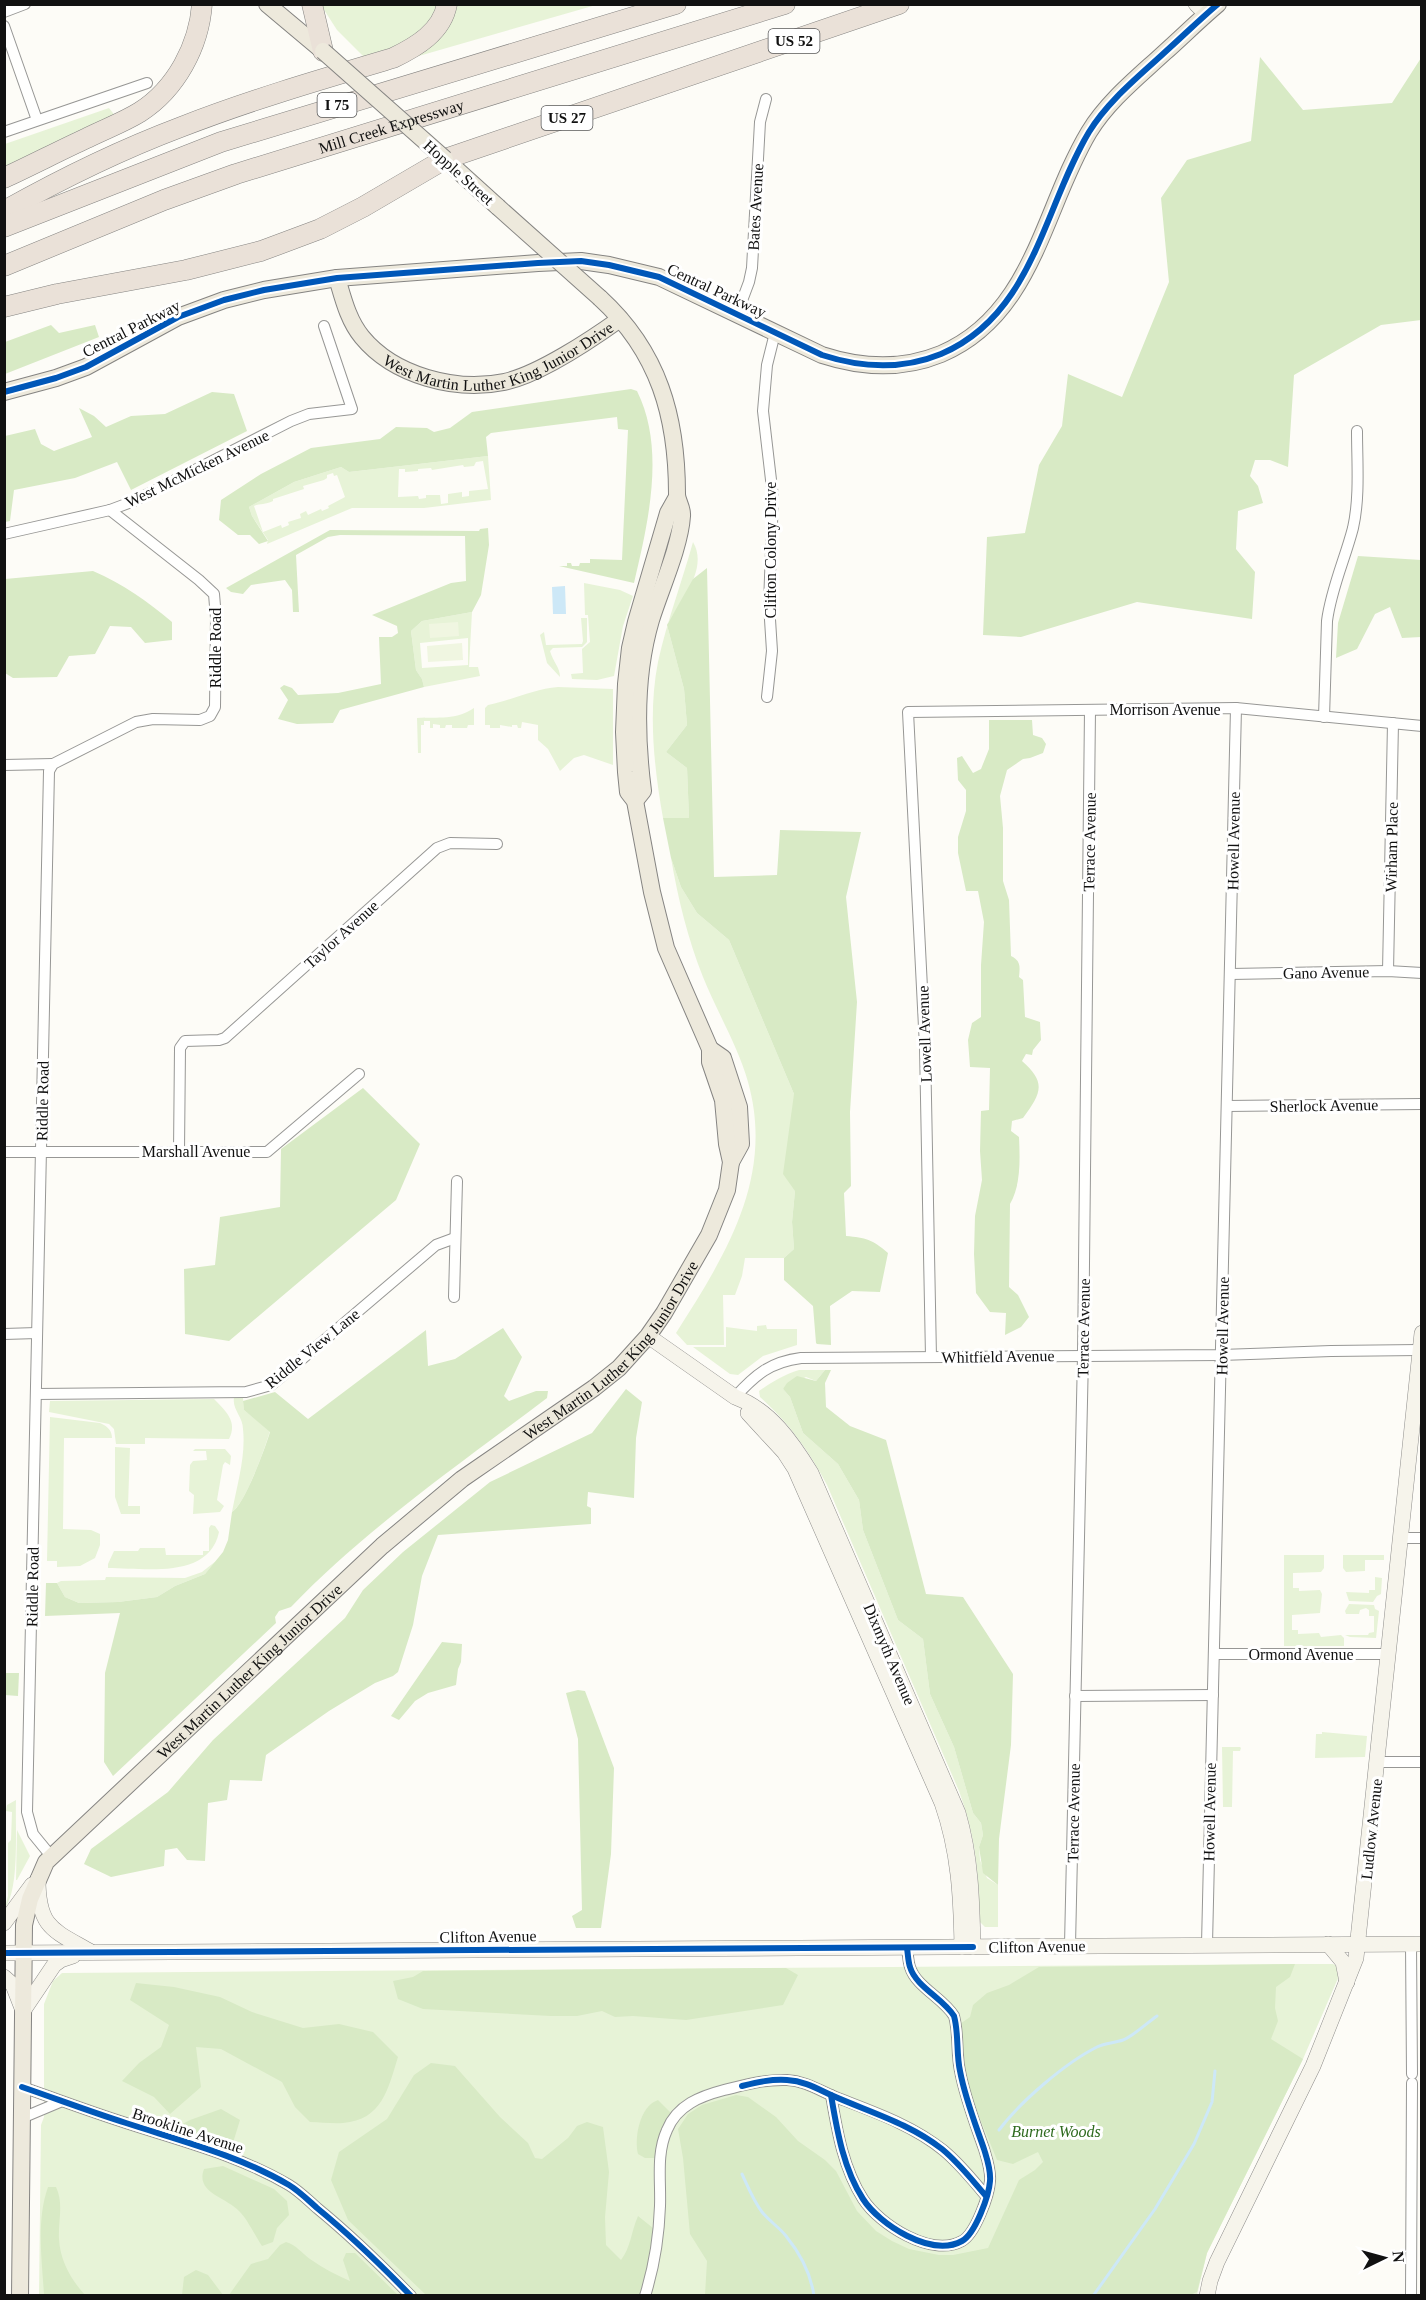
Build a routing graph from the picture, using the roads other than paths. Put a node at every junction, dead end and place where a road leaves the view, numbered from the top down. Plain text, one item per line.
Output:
1 (25, 4) edge
2 (202, 4) edge
3 (267, 4) edge
4 (312, 4) edge
5 (447, 4) edge
6 (676, 4) edge
7 (784, 4) edge
8 (899, 4) edge
9 (1207, 8) edge
10 (4, 12) edge
11 (4, 26) edge
12 (323, 51) junction
13 (688, 77) joint
14 (147, 83) dead end
15 (766, 99) dead end
16 (37, 120) junction
17 (4, 132) edge
18 (445, 159) junction
19 (4, 178) edge
20 (4, 211) edge
21 (4, 227) edge
22 (4, 266) edge
23 (337, 278) junction
24 (4, 307) edge
25 (736, 314) junction
26 (620, 319) junction
27 (324, 326) dead end
28 (775, 333) junction
29 (4, 392) edge
30 (1357, 431) dead end
31 (110, 510) junction
32 (4, 534) edge
33 (767, 697) dead end
34 (1236, 708) junction
35 (1090, 710) junction
36 (908, 712) joint
37 (1324, 717) junction
38 (1393, 723) junction
39 (1422, 726) edge
40 (53, 764) junction
41 (4, 765) edge
42 (497, 844) dead end
43 (1388, 971) junction
44 (1422, 973) edge
45 (1230, 974) junction
46 (359, 1074) dead end
47 (1422, 1104) edge
48 (1227, 1106) junction
49 (41, 1151) junction
50 (179, 1151) junction
51 (4, 1152) edge
52 (457, 1181) dead end
53 (456, 1238) junction
54 (454, 1298) dead end
55 (37, 1333) junction
56 (1422, 1333) edge
57 (4, 1334) edge
58 (648, 1336) junction
59 (1419, 1350) junction
60 (1221, 1355) junction
61 (1083, 1356) junction
62 (930, 1357) junction
63 (1419, 1378) edge
64 (36, 1394) junction
65 (735, 1397) junction
66 (1400, 1538) junction
67 (1422, 1538) edge
68 (1214, 1654) junction
69 (1388, 1654) junction
70 (1213, 1695) junction
71 (1075, 1696) junction
72 (1377, 1762) junction
73 (1422, 1762) edge
74 (51, 1856) junction
75 (38, 1878) junction
76 (4, 1923) edge
77 (1207, 1944) junction
78 (1328, 1944) junction
79 (1358, 1944) junction
80 (1416, 1944) edge
81 (1070, 1946) junction
82 (968, 1947) junction
83 (907, 1948) junction
84 (4, 1953) edge
85 (94, 1953) junction
86 (24, 1954) junction
87 (4, 1977) edge
88 (1347, 1982) junction
89 (23, 2011) junction
90 (22, 2087) junction
91 (831, 2095) junction
92 (60, 2102) junction
93 (22, 2118) junction
94 (986, 2196) junction
95 (20, 2295) edge
96 (411, 2295) edge
97 (645, 2295) edge
98 (1208, 2295) edge
99 (1411, 2295) edge

1 - 10 street
2 - 19 highway
3 - 12 main road, Hopple Street
4 - 12 highway
5 - 20 highway
6 - 21 highway, Mill Creek Expressway / I 75
7 - 22 highway, Mill Creek Expressway / I 75
8 - 13 highway, US 52
9 - 28 main road, Central Parkway
11 - 16 street
12 - 18 main road, Hopple Street, bridge
13 - 18 highway, US 27
14 - 16 street
15 - 25 street, Bates Avenue
16 - 17 street
18 - 24 highway
18 - 26 main road, Hopple Street, bridge
23 - 25 main road, Central Parkway
23 - 26 main road, West Martin Luther King Junior Drive
23 - 29 main road, Central Parkway
25 - 28 main road, Central Parkway
26 - 58 main road, West Martin Luther King Junior Drive
27 - 31 street, West McMicken Avenue
28 - 33 street, Clifton Colony Drive
30 - 37 street
31 - 32 street, West McMicken Avenue
31 - 40 street, Riddle Road
34 - 35 street, Morrison Avenue
34 - 37 street, Morrison Avenue
34 - 45 street, Howell Avenue
35 - 36 street, Morrison Avenue
35 - 61 street, Terrace Avenue
36 - 62 street, Lowell Avenue
37 - 38 street, Morrison Avenue
38 - 39 street, Morrison Avenue
38 - 43 street, Wirham Place
40 - 41 street
40 - 49 street, Riddle Road
42 - 50 street, Taylor Avenue
43 - 44 street, Gano Avenue
43 - 45 street, Gano Avenue
45 - 48 street, Howell Avenue
46 - 50 street, Marshall Avenue
47 - 48 street, Sherlock Avenue
48 - 60 street, Howell Avenue
49 - 50 street, Marshall Avenue
49 - 51 street, Marshall Avenue
49 - 55 street, Riddle Road
52 - 53 street
53 - 54 street
53 - 64 street, Riddle View Lane
55 - 57 street
55 - 64 street, Riddle Road
56 - 59 main road, Ludlow Avenue
58 - 65 main road, Dixmyth Avenue
58 - 74 main road, West Martin Luther King Junior Drive
59 - 60 street, Whitfield Avenue
59 - 63 main road, Ludlow Avenue
60 - 61 street, Whitfield Avenue
60 - 68 street, Howell Avenue
61 - 62 street, Whitfield Avenue
61 - 71 street, Terrace Avenue
62 - 65 street, Whitfield Avenue
63 - 66 main road, Ludlow Avenue
64 - 74 street, Riddle Road
65 - 82 main road, Dixmyth Avenue
66 - 67 street
66 - 69 main road, Ludlow Avenue
68 - 69 street, Ormond Avenue
68 - 70 street, Howell Avenue
69 - 72 main road, Ludlow Avenue
70 - 71 street
70 - 77 street, Howell Avenue
71 - 81 street, Terrace Avenue
72 - 73 street
72 - 79 main road, Ludlow Avenue
74 - 75 main road, West Martin Luther King Junior Drive
75 - 76 main road
75 - 85 main road
75 - 86 main road, West Martin Luther King Junior Drive
77 - 78 main road, Clifton Avenue
77 - 81 main road, Clifton Avenue
78 - 79 main road, Clifton Avenue
78 - 88 main road
79 - 80 main road, Clifton Avenue
79 - 88 main road, Ludlow Avenue
80 - 99 street
81 - 82 main road, Clifton Avenue
82 - 83 main road, Clifton Avenue
83 - 85 main road, Clifton Avenue
83 - 94 street
84 - 86 main road, Clifton Avenue
85 - 86 main road, Clifton Avenue
85 - 89 main road
86 - 89 main road, West Martin Luther King Junior Drive
87 - 89 main road
88 - 98 main road, Ludlow Avenue
89 - 90 main road, West Martin Luther King Junior Drive
90 - 92 street, Brookline Avenue
90 - 93 main road, West Martin Luther King Junior Drive
91 - 94 street
91 - 94 street
91 - 97 street
92 - 93 street
92 - 96 street, Brookline Avenue
93 - 95 main road, West Martin Luther King Junior Drive

